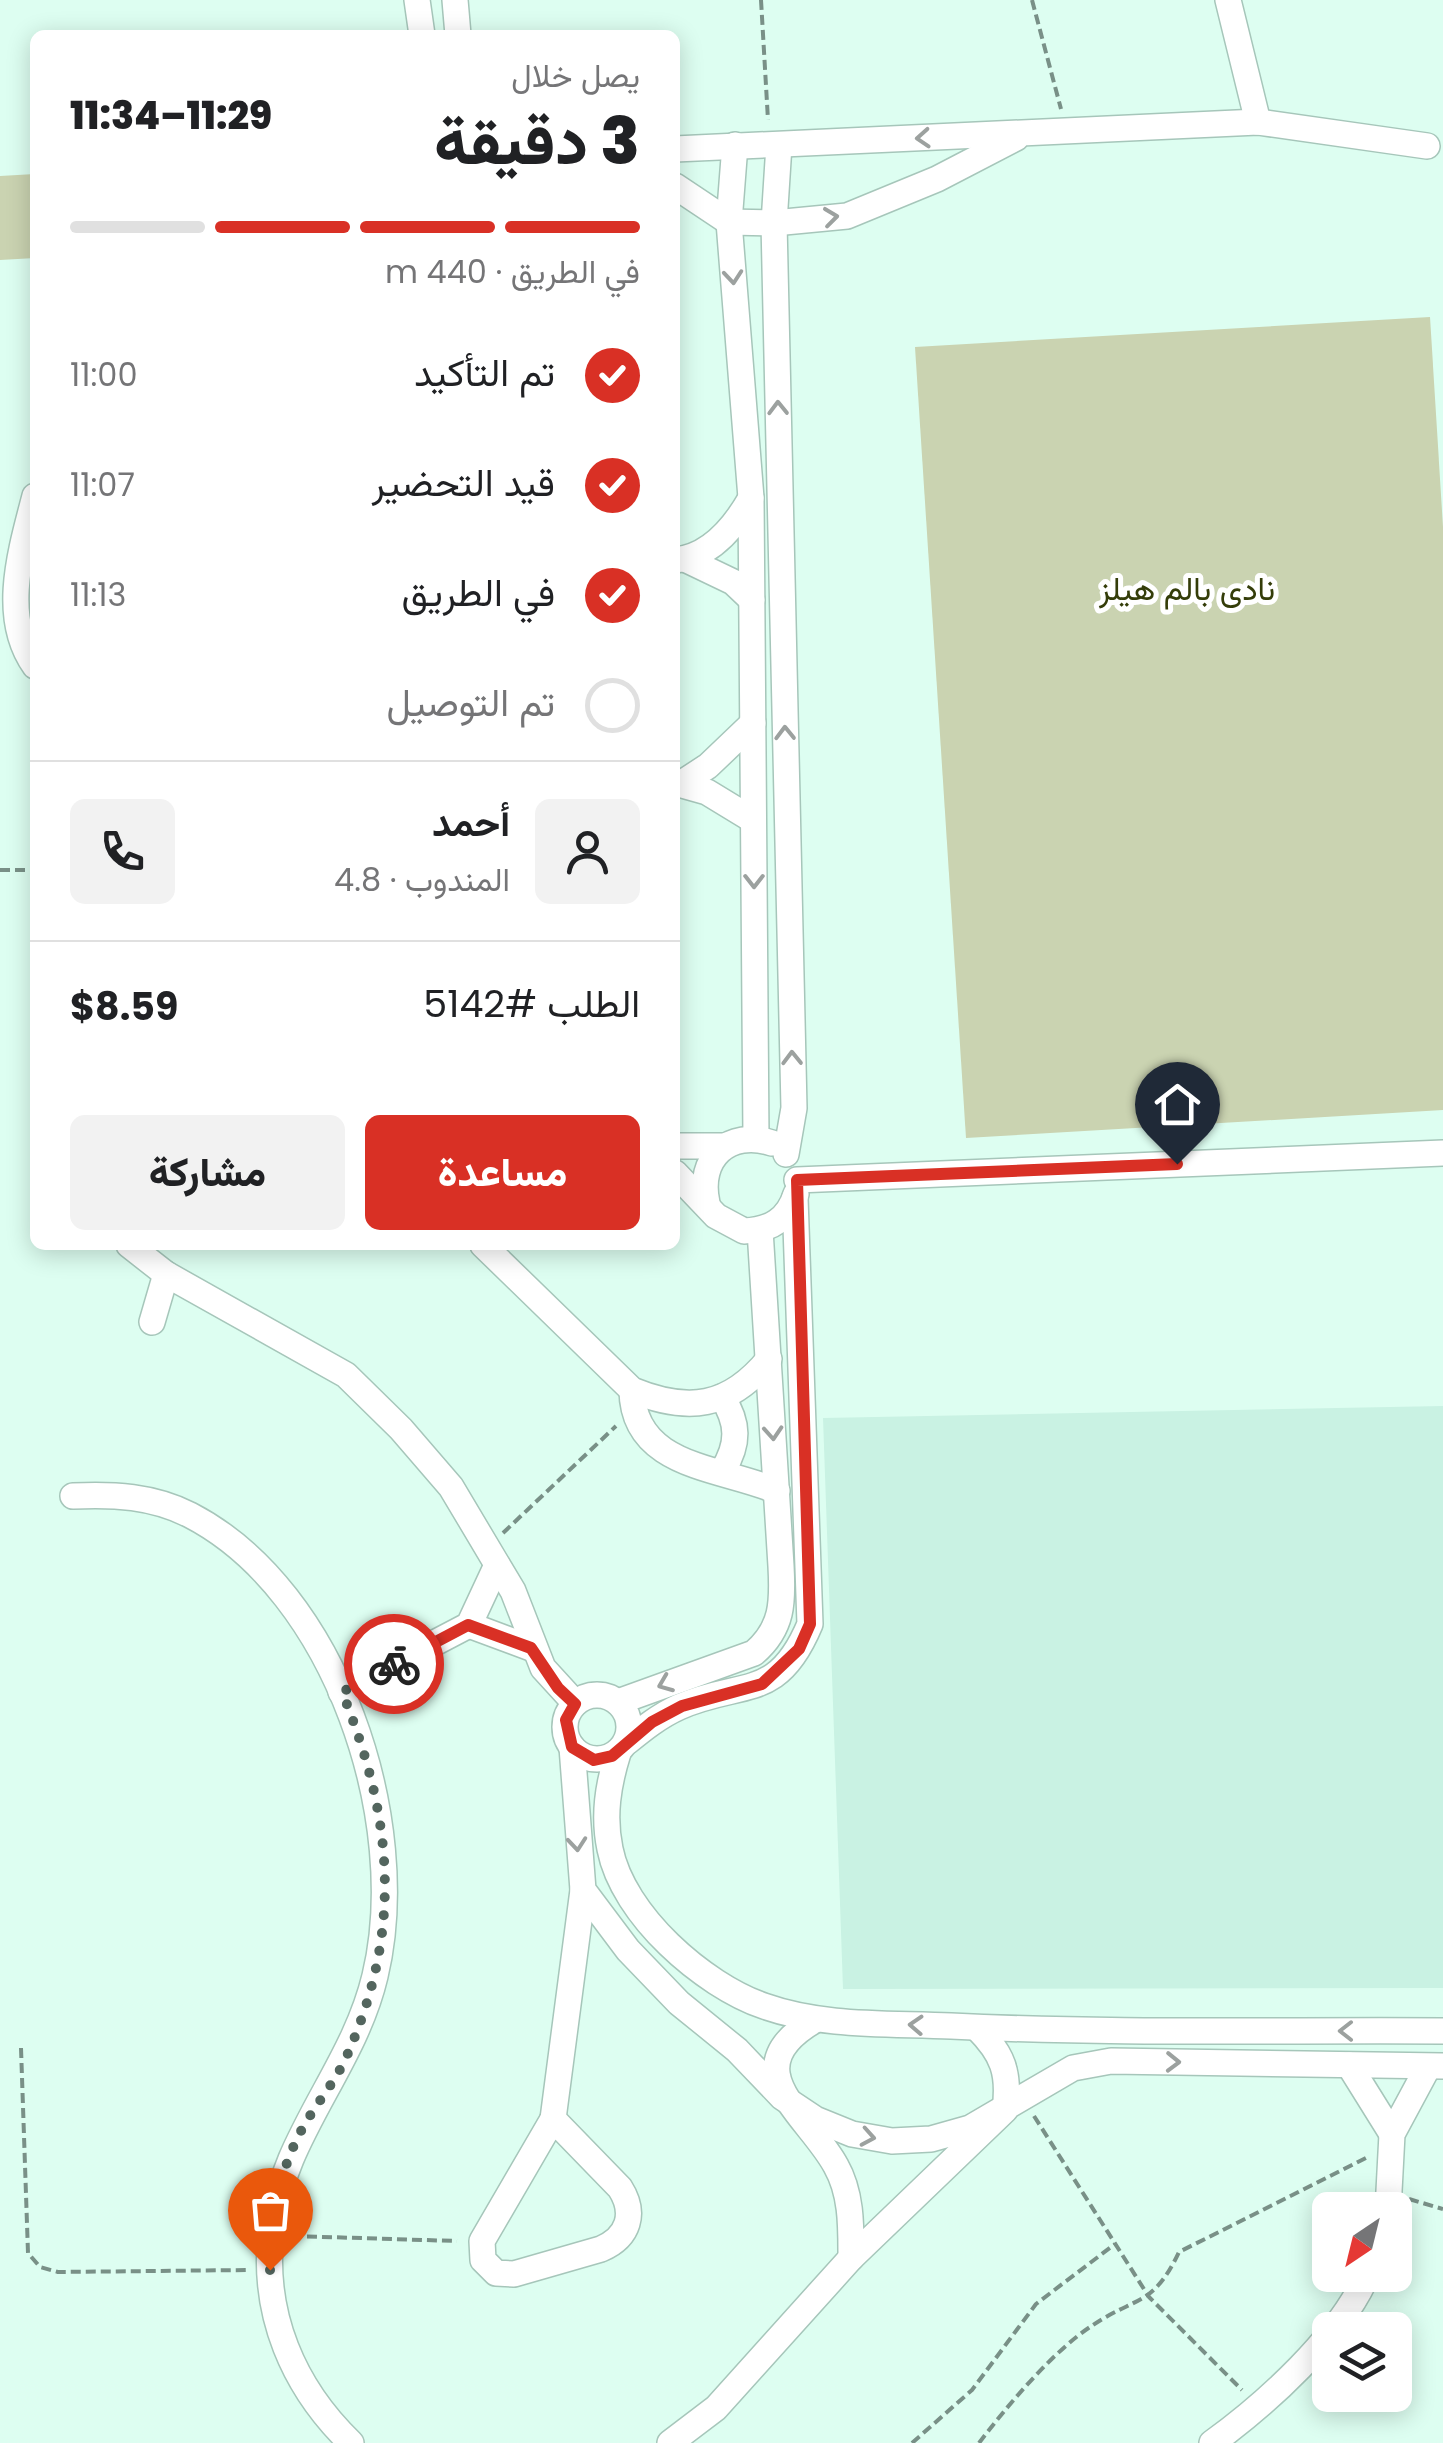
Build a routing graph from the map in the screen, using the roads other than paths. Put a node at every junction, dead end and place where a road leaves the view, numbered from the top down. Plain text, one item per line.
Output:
1 (417, 0) edge
2 (455, 0) edge
3 (1228, 0) edge
4 (421, 30) edge
5 (458, 30) edge
6 (1258, 122) junction
7 (1020, 136) junction
8 (736, 144) junction
9 (774, 145) junction
10 (1428, 146) dead end
11 (680, 149) edge
12 (680, 189) edge
13 (729, 222) junction
14 (774, 223) junction
15 (751, 498) junction
16 (30, 515) edge
17 (680, 560) edge
18 (752, 600) junction
19 (30, 657) edge
20 (753, 723) junction
21 (680, 782) edge
22 (680, 784) edge
23 (754, 820) junction
24 (756, 1138) junction
25 (680, 1146) edge
26 (722, 1146) junction
27 (1443, 1152) edge
28 (786, 1154) junction
29 (680, 1178) edge
30 (796, 1189) junction
31 (707, 1203) junction
32 (760, 1230) junction
33 (135, 1250) edge
34 (488, 1250) edge
35 (166, 1274) junction
36 (152, 1322) dead end
37 (769, 1358) junction
38 (722, 1397) junction
39 (632, 1400) junction
40 (723, 1470) junction
41 (777, 1491) junction
42 (73, 1496) dead end
43 (493, 1556) junction
44 (468, 1625) junction
45 (531, 1648) junction
46 (342, 1692) junction
47 (618, 1702) junction
48 (575, 1704) junction
49 (572, 1747) junction
50 (622, 1747) junction
51 (584, 1890) junction
52 (816, 2020) junction
53 (977, 2028) junction
54 (1443, 2031) edge
55 (1349, 2066) junction
56 (1436, 2066) edge
57 (782, 2097) junction
58 (1013, 2103) junction
59 (553, 2119) junction
60 (1392, 2139) junction
61 (1390, 2192) edge
62 (851, 2258) junction
63 (1355, 2292) edge
64 (351, 2443) edge
65 (670, 2443) edge
66 (1212, 2443) edge

1 - 4 street
2 - 5 street
3 - 6 street
6 - 7 street
6 - 10 street
7 -> 9 street
14 -> 7 street
8 - 9 street
8 - 11 street
8 - 13 street
9 - 14 street
12 - 13 street
13 - 14 street
13 -> 15 street
28 -> 14 street
15 - 17 street
15 - 18 street
16 - 19 street
17 - 18 street
18 - 20 street
20 - 21 street
20 - 23 street
22 - 23 street
23 -> 24 street
24 - 26 street
24 - 28 street
25 - 26 street
26 - 31 street
27 - 30 street
28 - 30 street
29 - 31 street
30 - 32 street
30 - 50 street
31 - 32 street
32 - 37 street
33 - 35 street
34 - 39 street
35 - 36 street
35 - 43 street
37 - 38 street
37 -> 41 street
38 - 39 street
38 - 40 street
39 - 40 street
40 - 41 street
41 -> 47 street
42 - 46 street
43 - 44 street
43 - 45 street
44 - 45 street
44 - 46 street
45 - 48 street
46 - 64 street
47 - 48 street
47 - 50 street
48 - 49 street
49 - 50 street
49 -> 51 street
50 - 52 street
51 - 57 street
51 - 59 street
53 -> 52 street
52 - 57 street
54 -> 53 street
53 - 58 street
55 - 56 street
58 -> 55 street
55 - 60 street
56 - 60 street
57 -> 58 street
57 - 62 street
58 - 62 street
59 - 59 street
60 - 61 street
62 - 65 street
63 - 66 street

